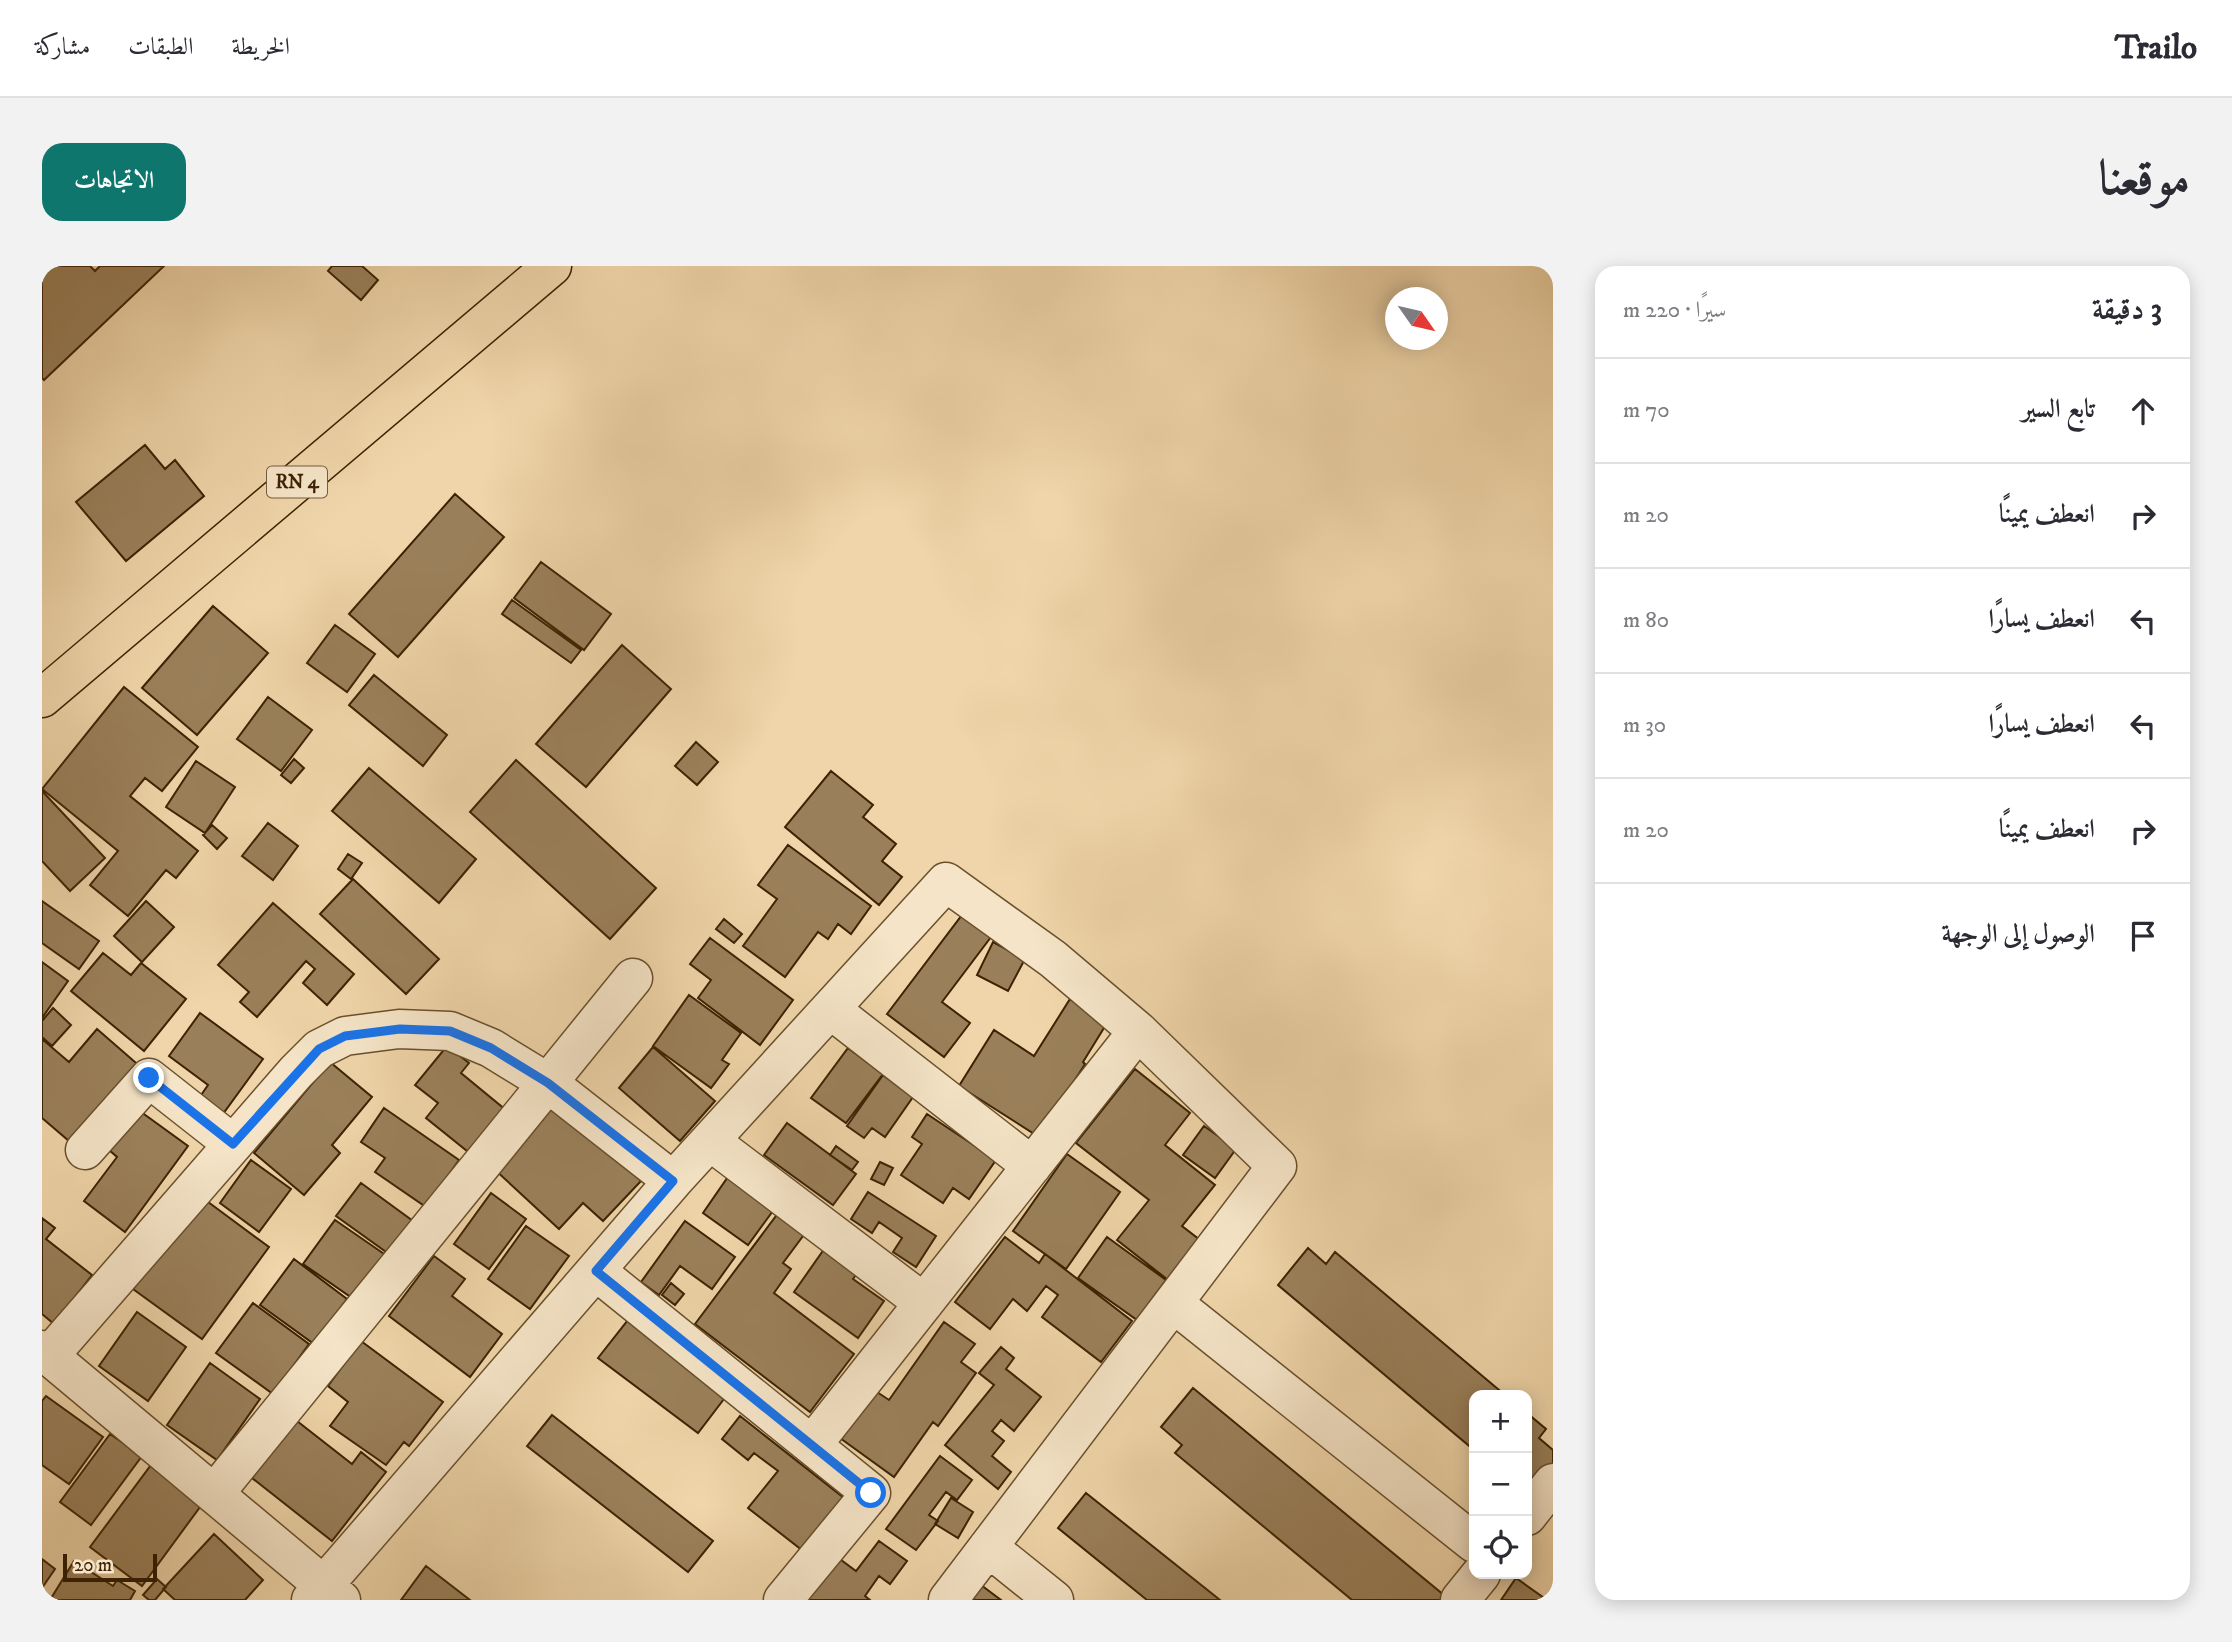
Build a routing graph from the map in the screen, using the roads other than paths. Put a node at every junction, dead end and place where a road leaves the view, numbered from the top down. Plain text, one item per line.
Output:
1 (552, 266) edge
2 (42, 698) edge
3 (633, 978) dead end
4 (830, 1009) junction
5 (1139, 1031) junction
6 (548, 1083) junction
7 (710, 1141) junction
8 (233, 1144) junction
9 (85, 1150) dead end
10 (1032, 1166) junction
11 (673, 1181) junction
12 (596, 1271) junction
13 (924, 1303) junction
14 (1173, 1303) junction
15 (46, 1353) edge
16 (811, 1445) junction
17 (1553, 1483) edge
18 (214, 1494) junction
19 (1532, 1510) edge
20 (1469, 1539) edge
21 (988, 1547) junction
22 (1477, 1579) edge
23 (325, 1595) edge
24 (783, 1600) edge
25 (948, 1600) edge
26 (1054, 1600) edge
27 (1460, 1600) edge

1 - 2 main road, RN 4
3 - 6 street
4 - 5 street
4 - 7 street
4 - 10 street
5 - 10 street
5 - 14 street
6 - 8 street
6 - 11 street
6 - 18 street
7 - 11 street
7 - 13 street
8 - 9 street
8 - 15 street
10 - 13 street
11 - 12 street
12 - 16 street
12 - 23 street
13 - 16 street
14 - 20 street
14 - 21 street
15 - 18 street
16 - 24 street
17 - 19 street
18 - 23 street
21 - 25 street
21 - 26 street
22 - 27 street

